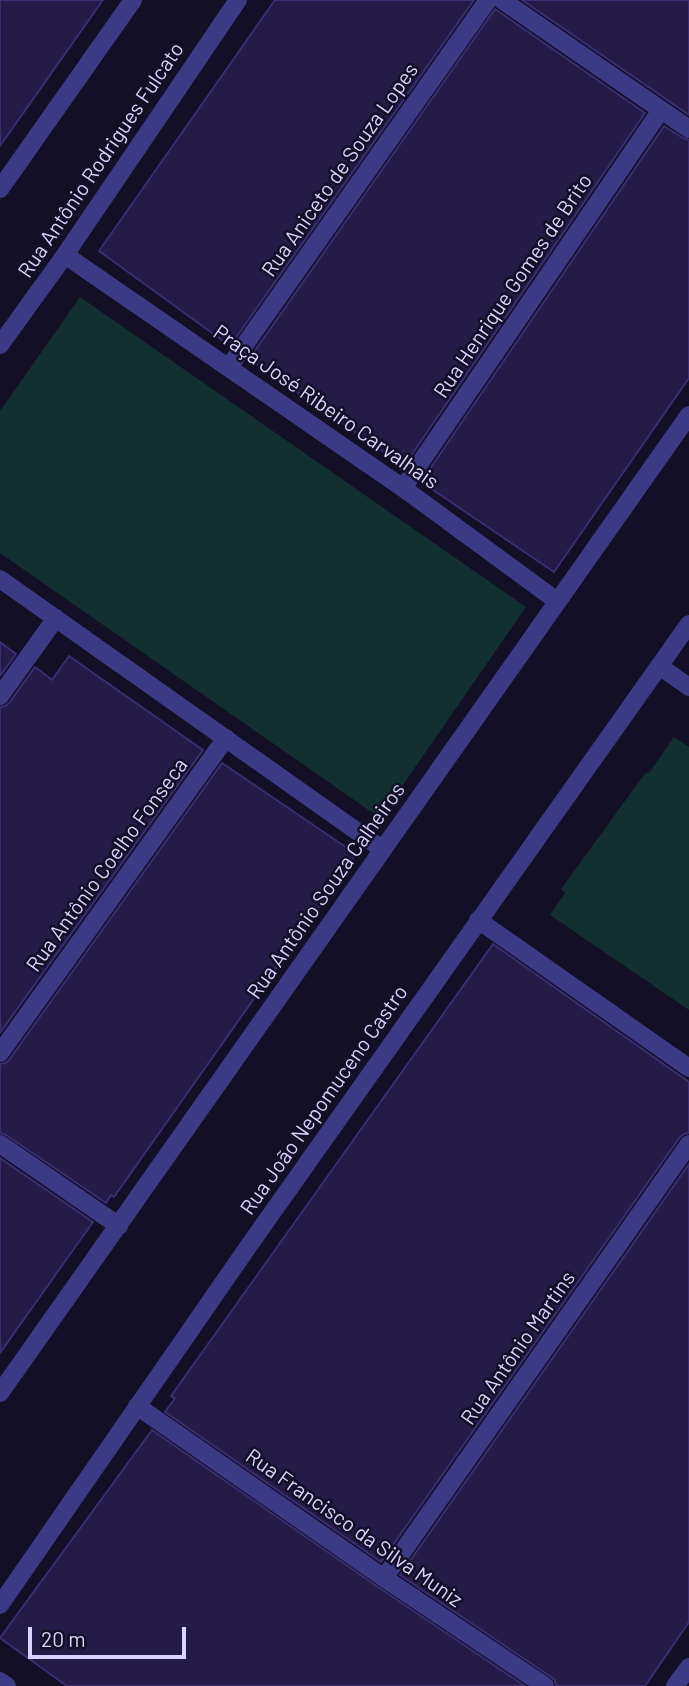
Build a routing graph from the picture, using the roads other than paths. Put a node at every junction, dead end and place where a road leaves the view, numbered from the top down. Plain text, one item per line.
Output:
1 (133, 0) edge
2 (238, 0) edge
3 (488, 0) edge
4 (502, 0) edge
5 (661, 110) junction
6 (689, 129) edge
7 (2, 181) edge
8 (65, 255) junction
9 (0, 345) edge
10 (229, 367) junction
11 (689, 415) edge
12 (403, 488) junction
13 (0, 579) edge
14 (557, 601) junction
15 (57, 618) junction
16 (689, 624) edge
17 (659, 666) junction
18 (689, 687) edge
19 (0, 696) edge
20 (226, 738) junction
21 (382, 849) junction
22 (478, 920) junction
23 (0, 1053) edge
24 (689, 1068) edge
25 (0, 1144) edge
26 (689, 1144) edge
27 (118, 1226) junction
28 (0, 1393) edge
29 (138, 1406) junction
30 (384, 1578) junction
31 (0, 1605) edge
32 (689, 1667) edge
33 (0, 1681) edge
34 (7, 1686) edge
35 (545, 1686) edge
36 (675, 1686) edge

1 - 7 street
2 - 8 street, Rua Antônio Rodrigues Fulcato
3 - 10 street, Rua Aniceto de Souza Lopes
4 - 5 street
5 - 6 street
5 - 12 street, Rua Henrique Gomes de Brito
8 - 9 street, Rua Antônio Rodrigues Fulcato
8 - 10 street, Praça José Ribeiro Carvalhais
10 - 12 street, Praça José Ribeiro Carvalhais
11 - 14 street, Rua Antônio Souza Calheiros
12 - 14 street, Praça José Ribeiro Carvalhais
13 - 15 street
14 - 21 street, Rua Antônio Souza Calheiros
15 - 19 street
15 - 20 street
16 - 17 street, Rua João Nepomuceno Castro
17 - 18 street
17 - 22 street, Rua João Nepomuceno Castro
20 - 21 street
20 - 23 street, Rua Antônio Coelho Fonseca
21 - 27 street, Rua Antônio Souza Calheiros
22 - 24 street
22 - 29 street, Rua João Nepomuceno Castro
25 - 27 street
26 - 30 street, Rua Antônio Martins
27 - 28 street, Rua Antônio Souza Calheiros
29 - 30 street, Rua Francisco da Silva Muniz
29 - 31 street, Rua João Nepomuceno Castro
30 - 35 street, Rua Francisco da Silva Muniz
32 - 36 street
33 - 34 street

